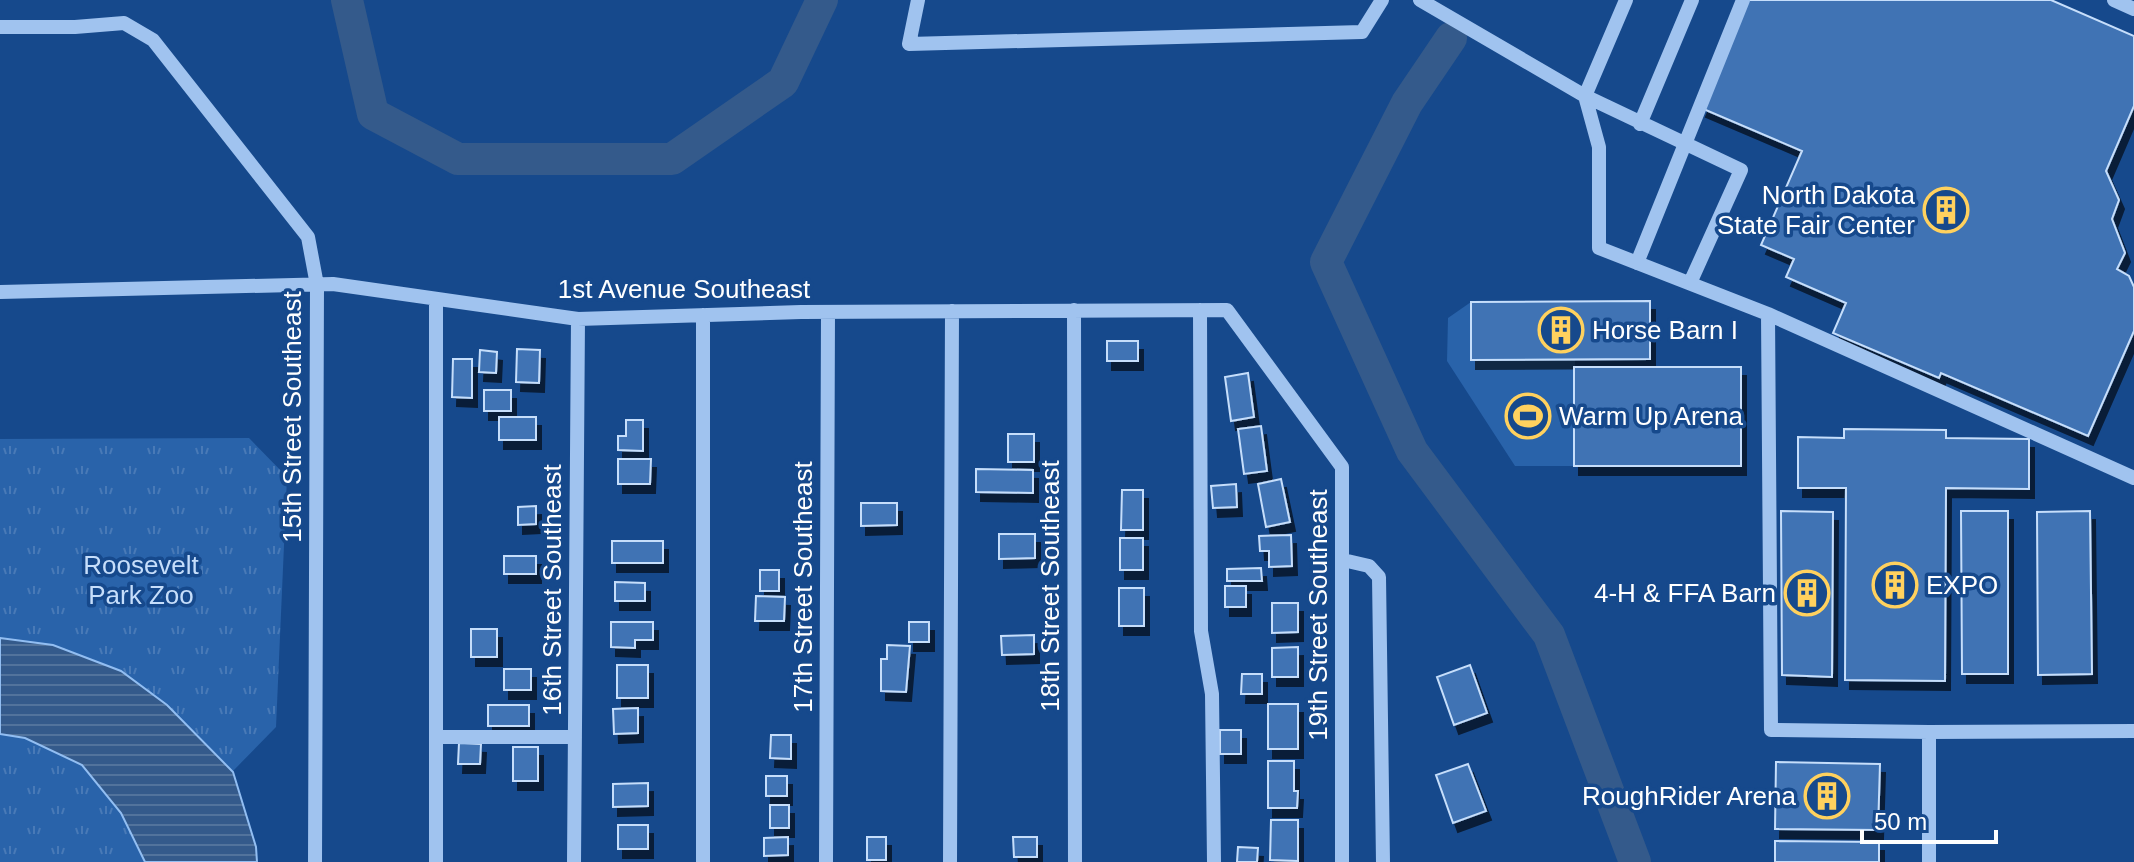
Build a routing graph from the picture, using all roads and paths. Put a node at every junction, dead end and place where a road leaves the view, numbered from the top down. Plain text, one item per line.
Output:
1 (918, 0) edge
2 (1382, 0) edge
3 (1420, 0) edge
4 (1626, 0) edge
5 (1692, 0) edge
6 (1743, 0) edge
7 (2114, 0) edge
8 (2134, 9) edge
9 (0, 27) edge
10 (1585, 96) junction
11 (1640, 124) junction
12 (1683, 144) junction
13 (1637, 263) junction
14 (1690, 283) junction
15 (317, 285) junction
16 (0, 292) edge
17 (436, 299) junction
18 (1074, 310) junction
19 (1200, 310) junction
20 (1227, 310) joint
21 (952, 311) junction
22 (828, 312) junction
23 (1768, 314) junction
24 (703, 315) junction
25 (578, 319) junction
26 (2134, 478) edge
27 (1343, 560) junction
28 (2134, 731) edge
29 (1929, 732) junction
30 (436, 737) junction
31 (575, 737) junction
32 (315, 862) edge
33 (436, 862) edge
34 (574, 862) edge
35 (703, 862) edge
36 (826, 862) edge
37 (950, 862) edge
38 (1075, 862) edge
39 (1214, 862) edge
40 (1342, 862) edge
41 (1383, 862) edge
42 (1929, 862) edge

1 - 2 street
3 - 10 street
4 - 10 street
5 - 11 street
6 - 12 street
7 - 8 street
9 - 15 street, 15th Street Southeast
10 - 11 street
10 - 13 street
11 - 12 street
12 - 13 street
12 - 14 street
13 - 14 street
14 - 23 street
15 - 16 street, 1st Avenue Southeast
15 - 17 street, 1st Avenue Southeast
15 - 32 street, 15th Street Southeast
17 - 25 street, 1st Avenue Southeast
17 - 30 street
18 - 19 street, 1st Avenue Southeast
18 - 21 street, 1st Avenue Southeast
18 - 38 street, 18th Street Southeast
19 - 20 street, 1st Avenue Southeast
19 - 39 street
20 - 27 street, 19th Street Southeast
21 - 22 street, 1st Avenue Southeast
21 - 37 street
22 - 24 street, 1st Avenue Southeast
22 - 36 street, 17th Street Southeast
23 - 26 street
23 - 29 street
24 - 25 street, 1st Avenue Southeast
24 - 35 street
25 - 31 street, 16th Street Southeast
27 - 40 street, 19th Street Southeast
27 - 41 street
28 - 29 street
29 - 42 street
30 - 31 street
30 - 33 street
31 - 34 street, 16th Street Southeast

